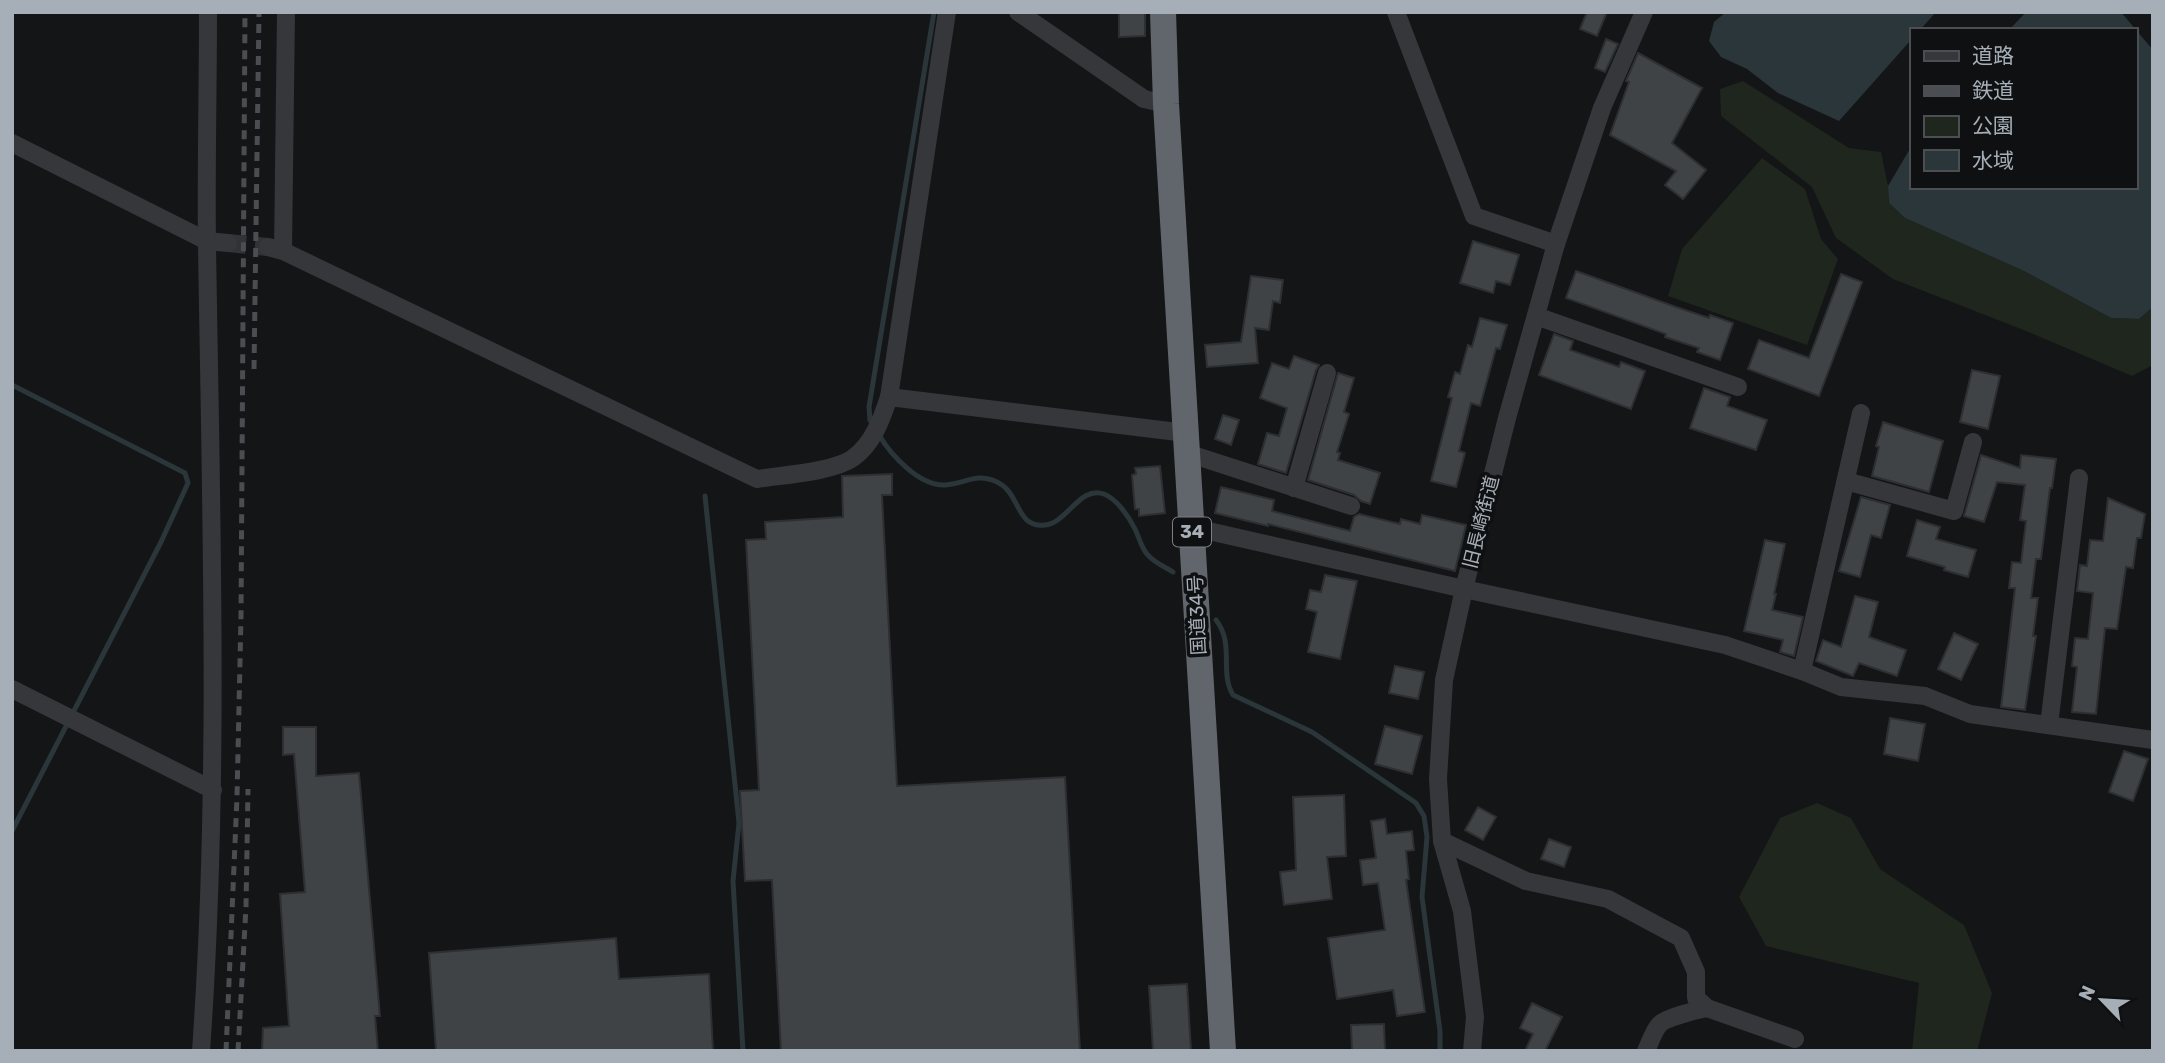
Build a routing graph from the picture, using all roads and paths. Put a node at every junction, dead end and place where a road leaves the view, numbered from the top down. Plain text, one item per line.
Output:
1 (208, 12) edge
2 (286, 12) edge
3 (947, 12) edge
4 (1018, 12) edge
5 (1163, 12) edge
6 (1396, 12) edge
7 (1644, 12) edge
8 (1166, 104) junction
9 (12, 143) edge
10 (207, 241) junction
11 (228, 243) tunnel mouth
12 (1556, 244) junction
13 (1536, 316) junction
14 (1327, 373) dead end
15 (1738, 387) dead end
16 (889, 397) junction
17 (1861, 413) dead end
18 (1973, 442) dead end
19 (1186, 443) junction
20 (2079, 478) dead end
21 (1846, 481) junction
22 (1294, 488) junction
23 (1351, 506) dead end
24 (1191, 527) junction
25 (1464, 589) junction
26 (1802, 671) junction
27 (12, 689) edge
28 (2049, 725) junction
29 (2153, 740) edge
30 (213, 790) junction
31 (1442, 841) junction
32 (1707, 1008) junction
33 (1795, 1039) dead end
34 (201, 1051) edge
35 (1223, 1051) edge
36 (1472, 1051) edge
37 (1646, 1051) edge

1 - 10 street
2 - 16 street
3 - 16 street
4 - 8 street
5 - 8 highway, 国道34号 / 34
6 - 12 street
7 - 12 street, 旧長崎街道
8 - 19 highway, 国道34号 / 34
9 - 10 street
10 - 11 street
10 - 30 street
12 - 13 street, 旧長崎街道
13 - 15 street
13 - 25 street, 旧長崎街道
14 - 22 street
16 - 19 street
17 - 21 street
18 - 21 street
19 - 22 street
19 - 24 highway, 国道34号 / 34
20 - 28 street
21 - 26 street
22 - 23 street
24 - 25 street
24 - 35 highway, 国道34号 / 34
25 - 26 street
25 - 31 street, 旧長崎街道
26 - 28 street
27 - 30 street
28 - 29 street
30 - 34 street
31 - 32 street
31 - 36 street, 旧長崎街道
32 - 33 street
32 - 37 street

